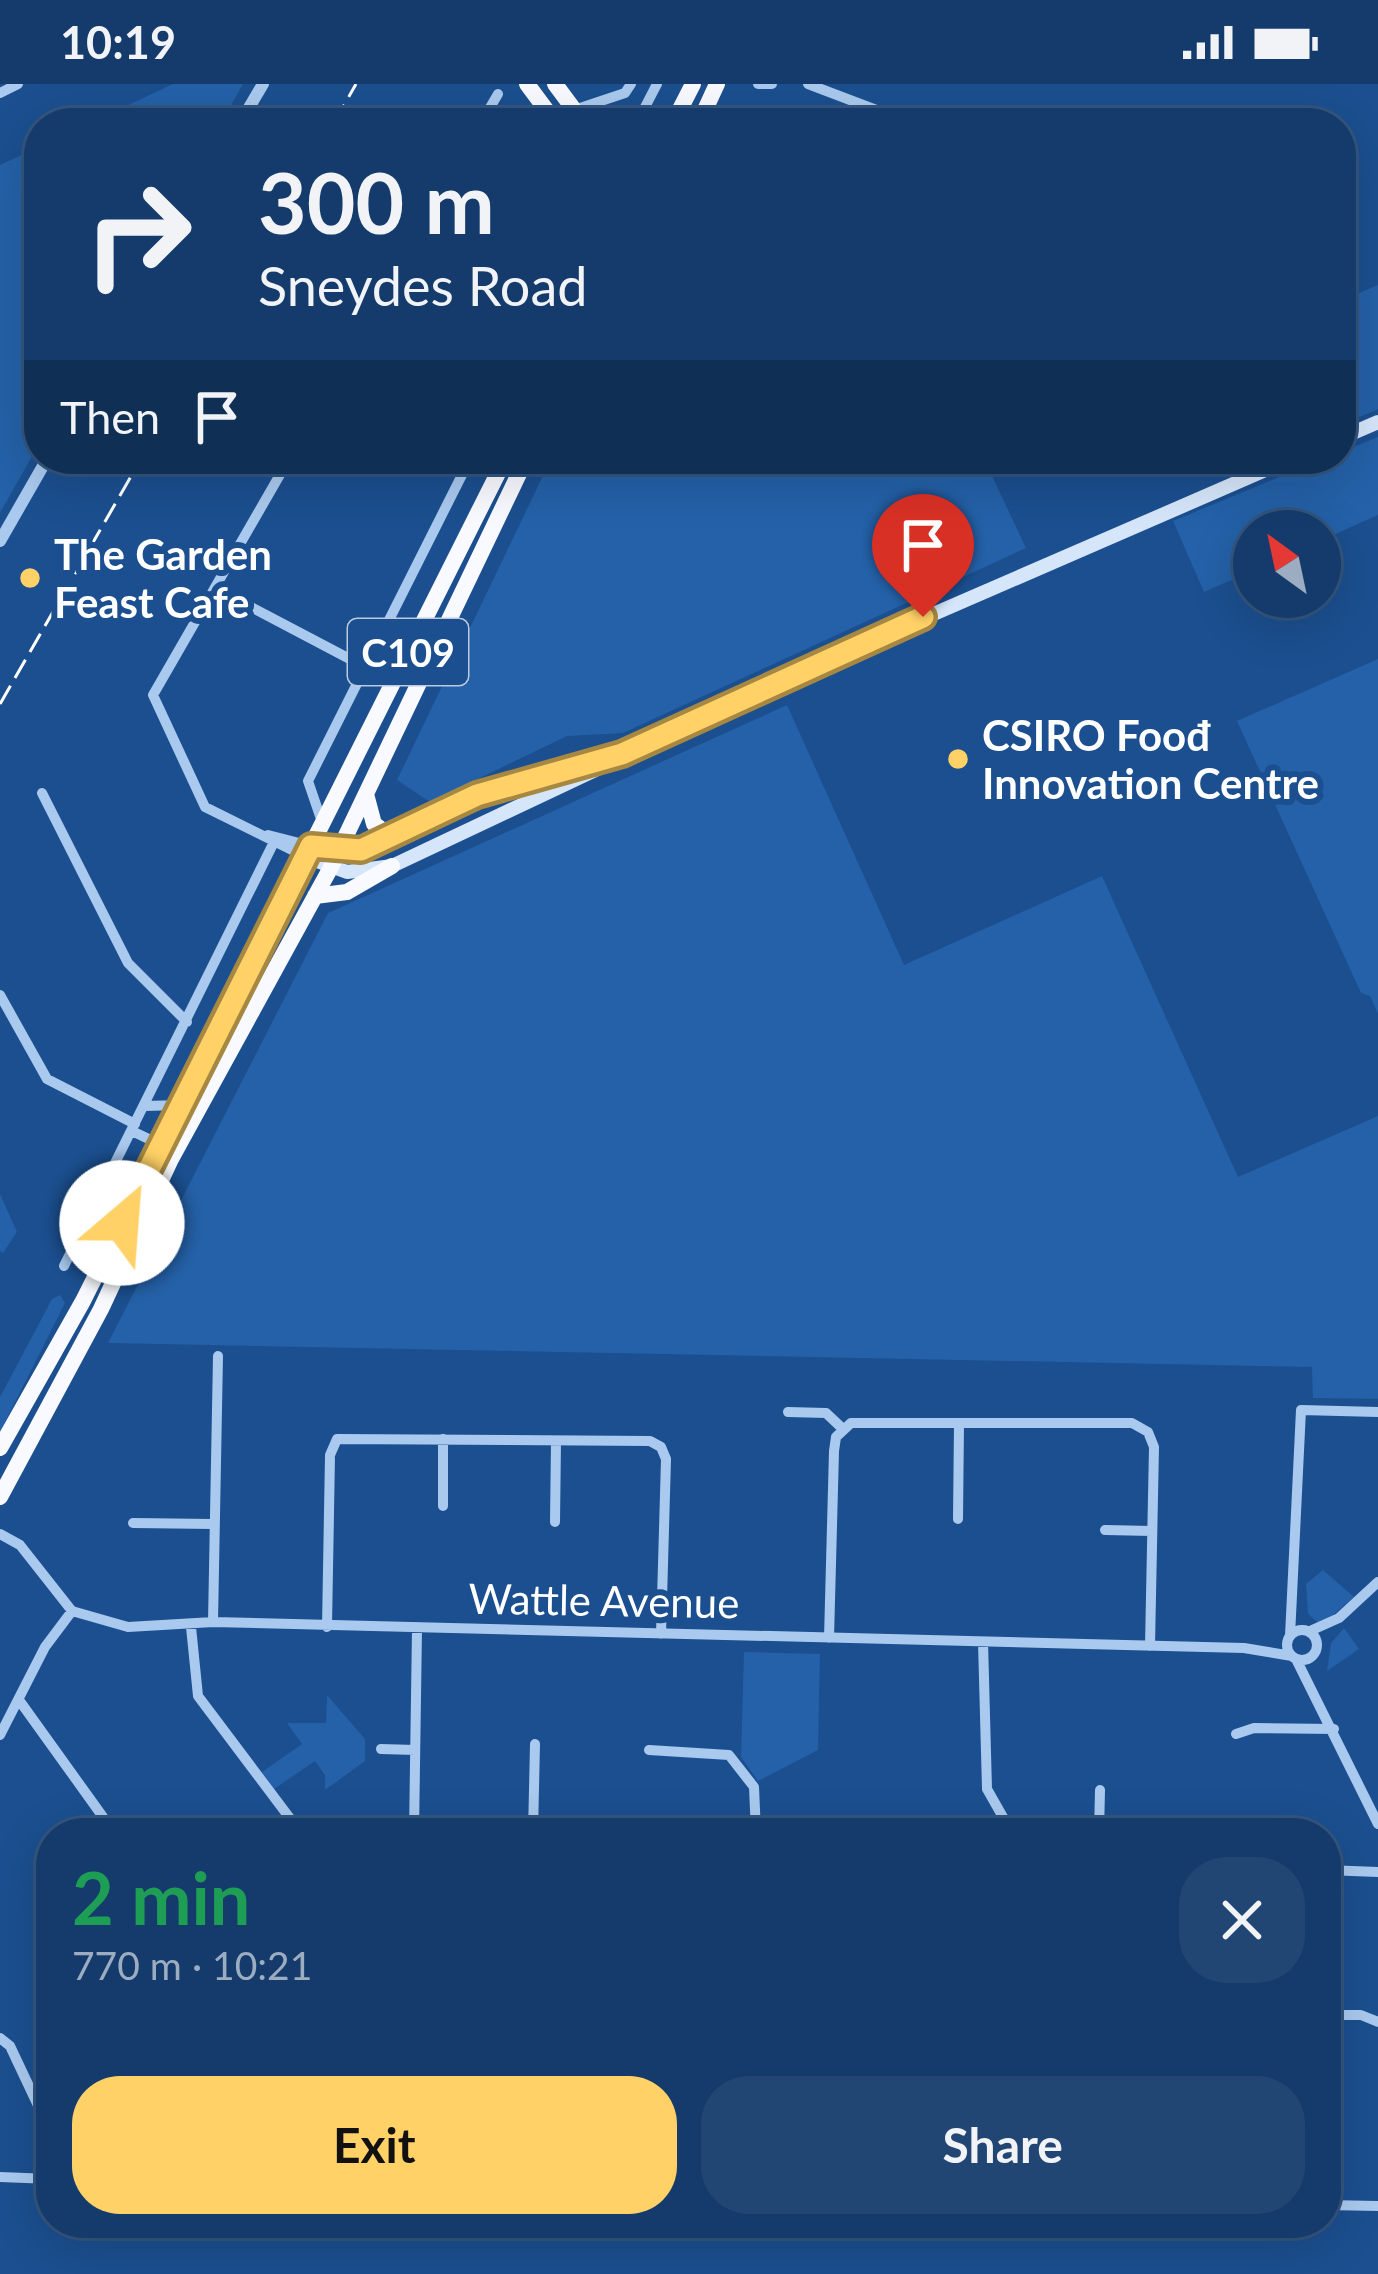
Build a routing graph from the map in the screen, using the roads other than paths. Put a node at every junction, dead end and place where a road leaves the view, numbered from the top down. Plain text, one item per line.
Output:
1 (18, 84) edge
2 (759, 84) edge
3 (772, 84) edge
4 (808, 84) edge
5 (628, 88) edge
6 (0, 93) edge
7 (498, 94) dead end
8 (490, 108) edge
9 (594, 108) edge
10 (871, 108) edge
11 (38, 474) edge
12 (281, 474) edge
13 (462, 474) edge
14 (497, 474) edge
15 (519, 474) edge
16 (1255, 474) edge
17 (0, 541) edge
18 (214, 589) junction
19 (365, 668) junction
20 (622, 754) junction
21 (42, 793) dead end
22 (365, 793) junction
23 (322, 823) junction
24 (391, 836) junction
25 (269, 838) junction
26 (339, 851) junction
27 (308, 852) junction
28 (392, 866) junction
29 (329, 869) junction
30 (316, 896) junction
31 (0, 995) edge
32 (187, 1022) junction
33 (181, 1105) junction
34 (145, 1106) junction
35 (134, 1128) junction
36 (186, 1132) junction
37 (161, 1144) junction
38 (64, 1266) dead end
39 (83, 1301) junction
40 (101, 1309) junction
41 (218, 1356) dead end
42 (788, 1412) dead end
43 (1378, 1412) edge
44 (959, 1423) junction
45 (843, 1429) junction
46 (443, 1439) junction
47 (556, 1441) junction
48 (0, 1448) edge
49 (0, 1497) edge
50 (443, 1506) dead end
51 (958, 1519) dead end
52 (555, 1522) dead end
53 (133, 1523) dead end
54 (213, 1524) junction
55 (1105, 1530) dead end
56 (1152, 1531) junction
57 (0, 1534) edge
58 (1376, 1588) edge
59 (1291, 1591) junction
60 (72, 1611) junction
61 (1339, 1618) junction
62 (213, 1622) junction
63 (191, 1627) junction
64 (327, 1627) junction
65 (417, 1629) junction
66 (1308, 1631) junction
67 (661, 1634) junction
68 (1289, 1637) junction
69 (829, 1638) junction
70 (982, 1642) junction
71 (1150, 1646) junction
72 (1244, 1648) junction
73 (1317, 1649) junction
74 (1294, 1657) junction
75 (19, 1700) junction
76 (1323, 1703) junction
77 (1334, 1729) junction
78 (1236, 1734) dead end
79 (0, 1736) edge
80 (535, 1744) dead end
81 (382, 1749) dead end
82 (415, 1750) junction
83 (649, 1750) dead end
84 (1100, 1790) dead end
85 (102, 1818) edge
86 (290, 1818) edge
87 (414, 1818) edge
88 (533, 1818) edge
89 (756, 1818) edge
90 (1002, 1818) edge
91 (1099, 1818) edge
92 (1378, 1824) edge
93 (1341, 1870) edge
94 (1378, 1871) edge
95 (1341, 2015) edge
96 (1378, 2022) edge
97 (0, 2038) edge
98 (36, 2101) edge
99 (0, 2177) edge
100 (36, 2178) edge
101 (1341, 2205) edge
102 (1378, 2206) edge

1 - 6 street
2 - 3 street
4 - 10 street
5 - 9 street
7 - 8 street
11 - 17 street
12 - 18 street
13 - 19 street
14 - 23 highway, C109
15 - 22 highway, C109
16 - 20 main road
18 - 19 street
18 - 25 street
19 - 23 street
20 - 24 main road
20 - 28 main road
21 - 32 street
22 - 24 highway
22 - 26 highway, C109
23 - 27 highway, C109
24 - 26 main road
25 - 27 street
25 - 32 street
26 - 27 main road
26 - 29 highway, C109
27 - 29 main road
27 - 33 highway, C109
28 - 29 main road
28 - 30 highway
29 - 30 highway, C109
30 - 36 highway, C109
31 - 35 street
32 - 34 street
33 - 34 street
33 - 37 highway, C109
34 - 35 street
35 - 37 street
35 - 38 street
36 - 37 highway
36 - 40 highway, C109
37 - 39 highway, C109
39 - 40 highway
39 - 48 highway, C109
40 - 49 highway, C109
41 - 54 street
42 - 45 street
43 - 59 street
44 - 45 street
44 - 51 street
44 - 56 street
45 - 69 street
46 - 47 street
46 - 50 street
46 - 64 street
47 - 52 street
47 - 67 street
53 - 54 street
54 - 62 street
55 - 56 street
56 - 71 street
57 - 60 street
58 - 61 street
59 - 66 street
59 - 68 street
60 - 63 street, Wattle Avenue
60 - 75 street
61 - 66 street, Wattle Avenue
61 - 73 street
62 - 63 street, Wattle Avenue
62 - 64 street, Wattle Avenue
63 - 86 street
64 - 65 street, Wattle Avenue
65 - 67 street, Wattle Avenue
65 - 82 street
66 - 68 street, Wattle Avenue
66 - 73 street
67 - 69 street, Wattle Avenue
68 - 72 street, Wattle Avenue
68 - 74 street
69 - 70 street, Wattle Avenue
70 - 71 street, Wattle Avenue
70 - 90 street
71 - 72 street, Wattle Avenue
72 - 74 street, Wattle Avenue
73 - 74 street
73 - 76 street
74 - 76 street
75 - 79 street
75 - 85 street
76 - 77 street
77 - 78 street
77 - 92 street
80 - 88 street
81 - 82 street
82 - 87 street
83 - 89 street
84 - 91 street
93 - 94 street
95 - 96 street
97 - 98 street
99 - 100 street
101 - 102 street

